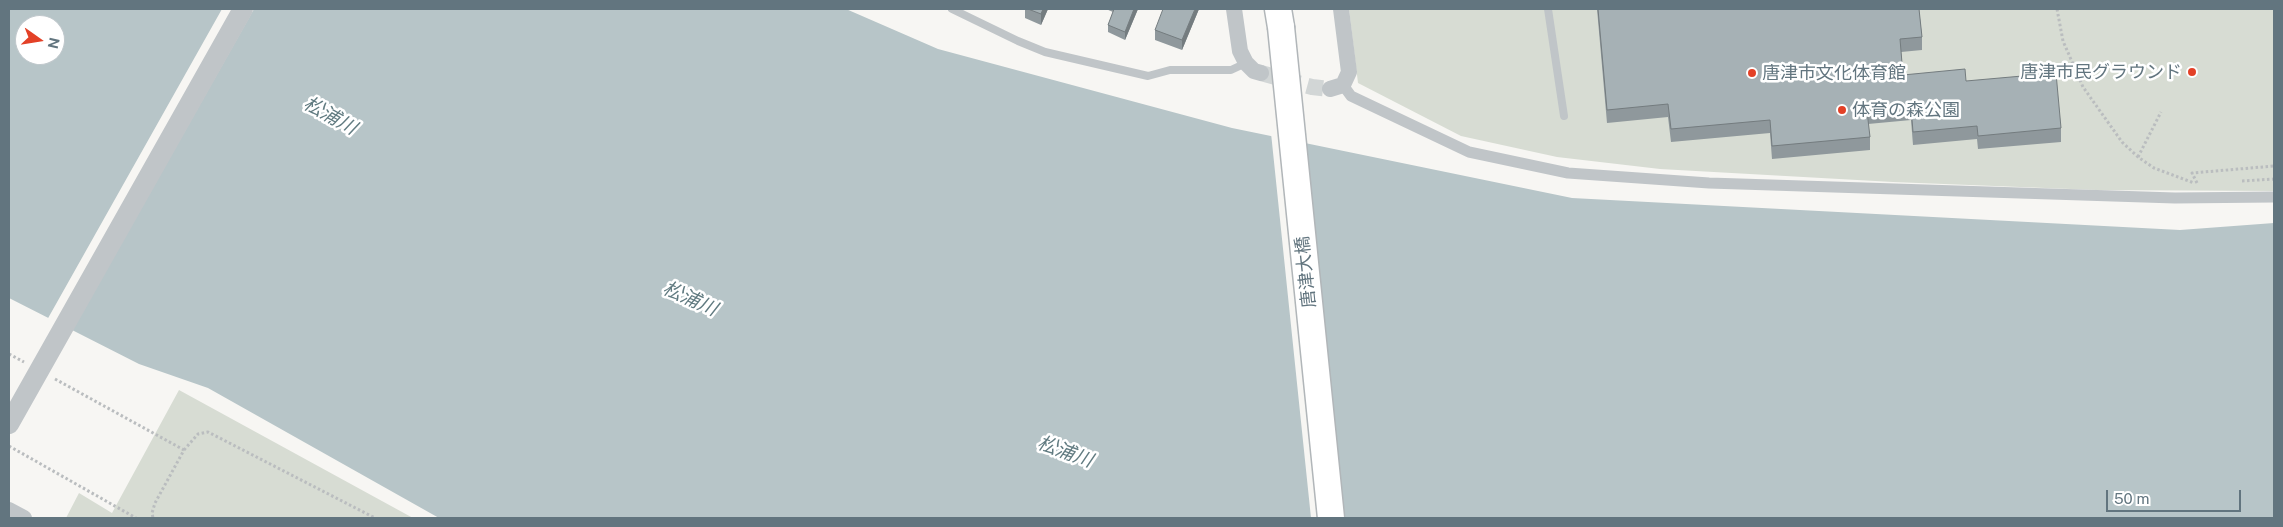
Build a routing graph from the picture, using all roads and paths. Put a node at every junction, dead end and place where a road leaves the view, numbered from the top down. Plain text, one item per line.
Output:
1 (243, 9) edge
2 (952, 9) edge
3 (1234, 9) edge
4 (1341, 9) edge
5 (1548, 9) edge
6 (2058, 9) edge
7 (1280, 15) edge
8 (1246, 63) junction
9 (1261, 73) tunnel mouth
10 (1336, 87) joint
11 (2161, 112) dead end
12 (1564, 116) dead end
13 (2138, 157) junction
14 (2274, 166) edge
15 (2274, 179) edge
16 (2236, 181) dead end
17 (2207, 183) dead end
18 (2197, 184) junction
19 (2274, 197) edge
20 (9, 354) edge
21 (26, 364) dead end
22 (53, 378) dead end
23 (9, 424) edge
24 (9, 446) edge
25 (184, 450) junction
26 (9, 510) edge
27 (24, 518) edge
28 (136, 518) edge
29 (153, 518) edge
30 (375, 518) edge
31 (1331, 518) edge

1 - 23 street, bridge
2 - 8 lane
3 - 8 street
4 - 10 street
5 - 12 lane
6 - 13 path
7 - 31 highway, 唐津大橋, bridge
8 - 9 street
10 - 19 street
11 - 13 path
13 - 18 path
14 - 18 path
15 - 16 path
17 - 18 path
20 - 21 path
22 - 25 path
24 - 28 path
25 - 29 path
25 - 30 path
26 - 27 street

